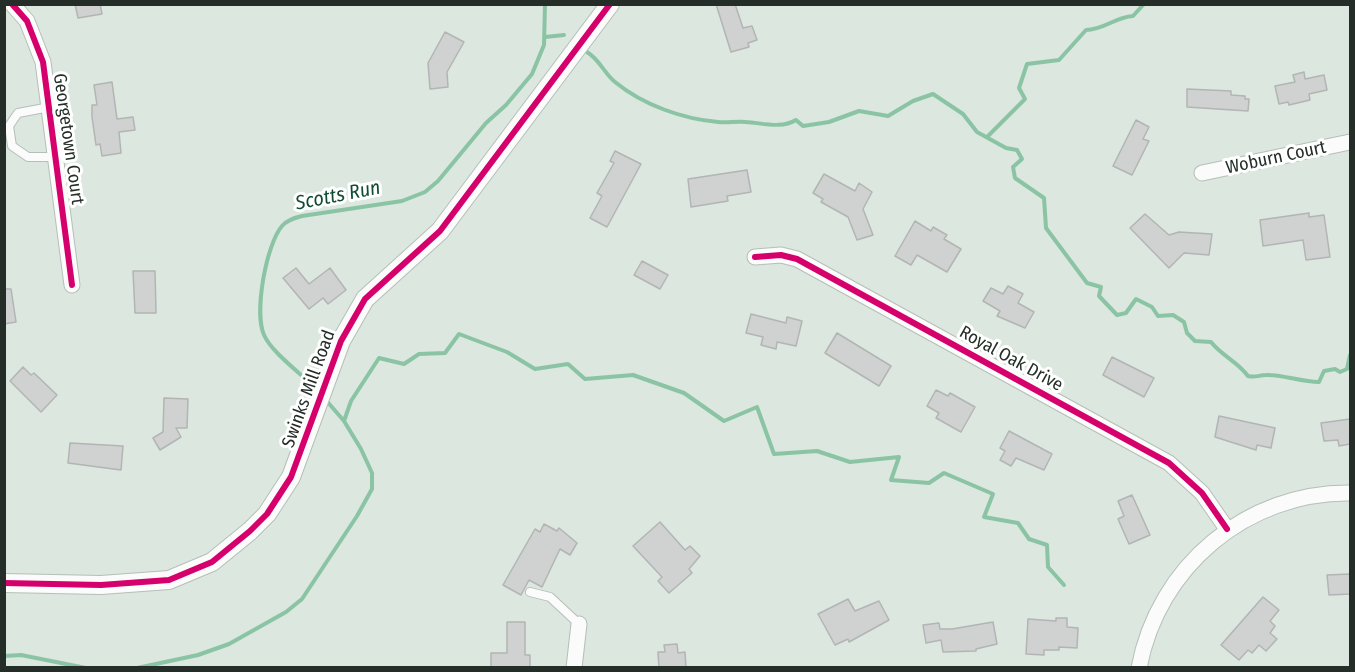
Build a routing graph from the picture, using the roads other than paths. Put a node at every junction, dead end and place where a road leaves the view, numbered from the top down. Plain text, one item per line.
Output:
1 (12, 4) edge
2 (610, 4) edge
3 (50, 107) junction
4 (1350, 142) edge
5 (56, 157) junction
6 (1202, 173) dead end
7 (755, 257) dead end
8 (72, 285) dead end
9 (1350, 493) edge
10 (1227, 529) junction
11 (4, 583) edge
12 (530, 592) dead end
13 (579, 624) joint
14 (574, 668) edge
15 (1139, 668) edge

1 - 3 street, Georgetown Court
2 - 11 street, Swinks Mill Road
3 - 5 street, Georgetown Court
3 - 5 lane
4 - 6 street, Woburn Court
5 - 8 street, Georgetown Court
7 - 10 street, Royal Oak Drive
9 - 10 street
10 - 15 street
12 - 13 lane
13 - 14 street

